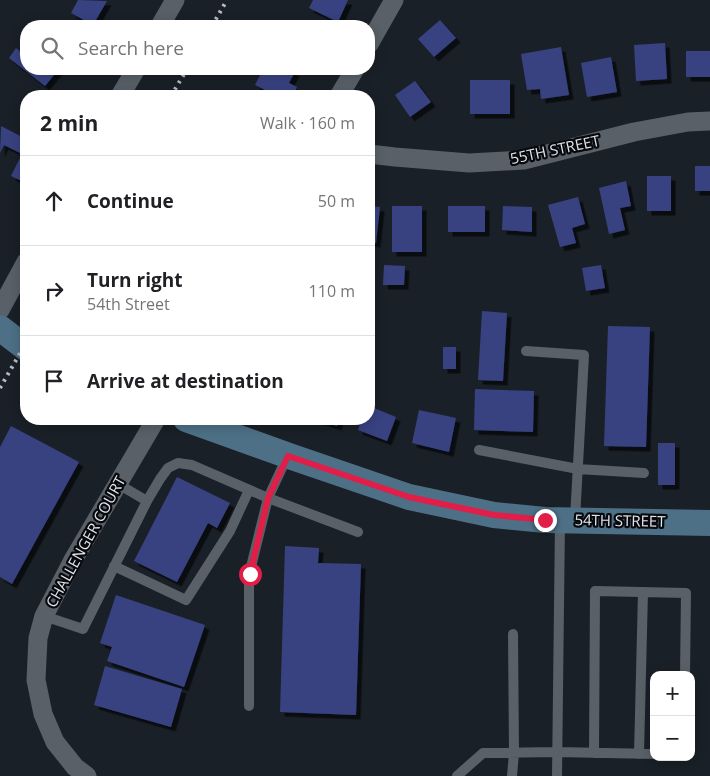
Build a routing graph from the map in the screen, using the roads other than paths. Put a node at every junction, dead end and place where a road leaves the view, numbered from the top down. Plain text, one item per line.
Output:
1 (175, 0) edge
2 (394, 0) edge
3 (163, 20) edge
4 (375, 33) edge
5 (132, 75) edge
6 (352, 75) edge
7 (124, 90) edge
8 (343, 90) edge
9 (710, 121) edge
10 (375, 155) edge
11 (20, 273) edge
12 (0, 310) edge
13 (0, 328) edge
14 (20, 343) edge
15 (526, 351) dead end
16 (152, 425) edge
17 (204, 425) edge
18 (479, 450) dead end
19 (288, 456) junction
20 (578, 469) junction
21 (644, 473) dead end
22 (118, 484) junction
23 (249, 490) junction
24 (268, 498) junction
25 (147, 500) junction
26 (567, 520) junction
27 (710, 523) edge
28 (358, 532) dead end
29 (114, 566) junction
30 (643, 592) junction
31 (44, 616) junction
32 (512, 634) dead end
33 (685, 671) edge
34 (249, 706) dead end
35 (557, 752) junction
36 (514, 753) junction
37 (594, 753) junction
38 (639, 754) junction
39 (650, 754) edge
40 (87, 776) edge
41 (456, 776) edge
42 (512, 776) edge
43 (557, 776) edge

1 - 3 street
2 - 4 street
5 - 7 street
6 - 8 street
9 - 10 street, 55TH STREET
11 - 12 street
13 - 14 main road
15 - 20 lane
16 - 22 street, CHALLENGER COURT
17 - 19 main road, 54TH STREET
18 - 20 lane
19 - 24 lane
19 - 26 main road, 54TH STREET
20 - 21 lane
20 - 26 lane
22 - 25 lane
22 - 31 street, CHALLENGER COURT
23 - 24 lane
23 - 25 lane
23 - 29 lane
24 - 28 lane
24 - 34 lane
25 - 29 lane
26 - 27 main road, 54TH STREET
26 - 35 lane
29 - 31 lane
30 - 33 lane
30 - 37 lane
30 - 38 lane
31 - 40 street, CHALLENGER COURT
32 - 36 lane
35 - 36 lane
35 - 37 lane
35 - 43 lane
36 - 41 lane
36 - 42 lane
37 - 38 lane
38 - 39 lane

